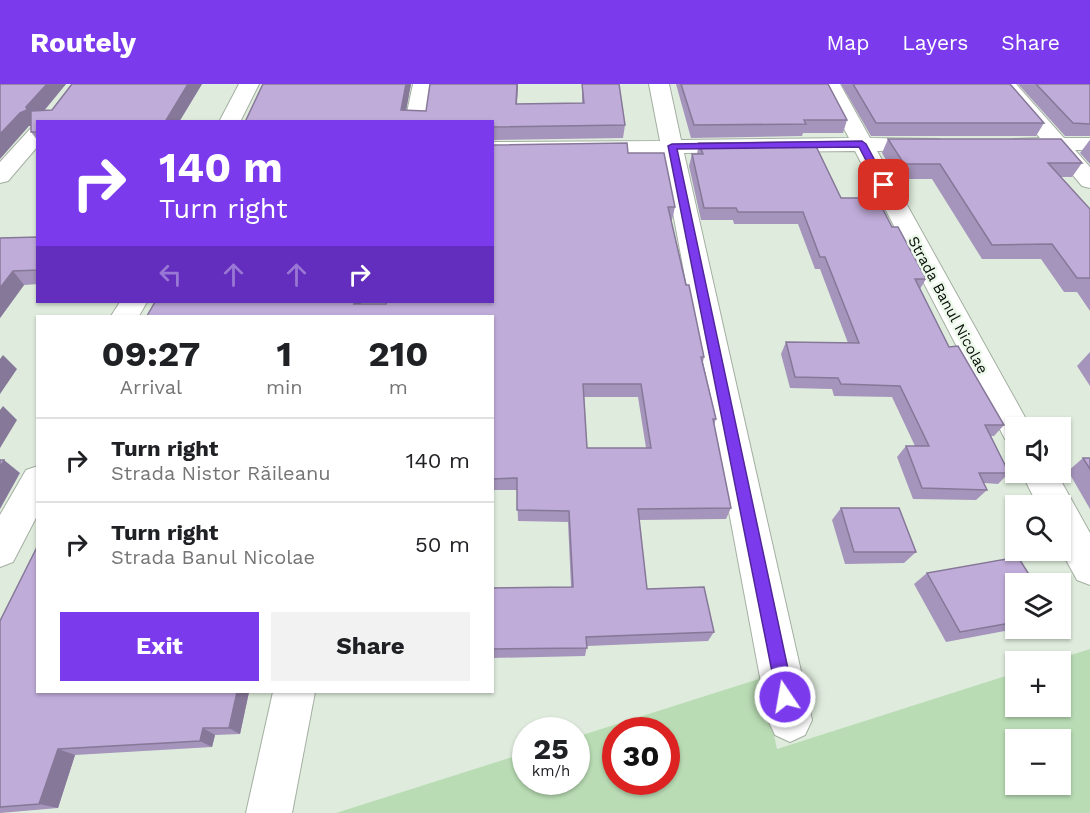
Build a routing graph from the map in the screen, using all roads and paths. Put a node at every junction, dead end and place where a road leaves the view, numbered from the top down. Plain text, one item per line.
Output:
1 (249, 84) edge
2 (423, 84) edge
3 (659, 84) edge
4 (830, 84) edge
5 (1005, 84) edge
6 (230, 120) edge
7 (415, 120) edge
8 (36, 134) edge
9 (862, 144) junction
10 (954, 144) edge
11 (1000, 144) edge
12 (1057, 144) junction
13 (1090, 144) edge
14 (672, 146) junction
15 (494, 149) edge
16 (19, 155) edge
17 (0, 176) edge
18 (1090, 181) edge
19 (1009, 417) edge
20 (36, 484) edge
21 (1071, 534) edge
22 (0, 550) edge
23 (1090, 568) edge
24 (294, 693) edge
25 (790, 720) dead end
26 (269, 813) edge

1 - 6 street
2 - 7 street
3 - 14 street
4 - 9 street, Strada Banul Nicolae
5 - 12 street
8 - 16 street
9 - 10 street
9 - 14 street
9 - 19 street, Strada Banul Nicolae
11 - 12 street
12 - 13 street
12 - 18 street
14 - 15 street
14 - 25 street
16 - 17 street
20 - 22 street
21 - 23 street
24 - 26 street

